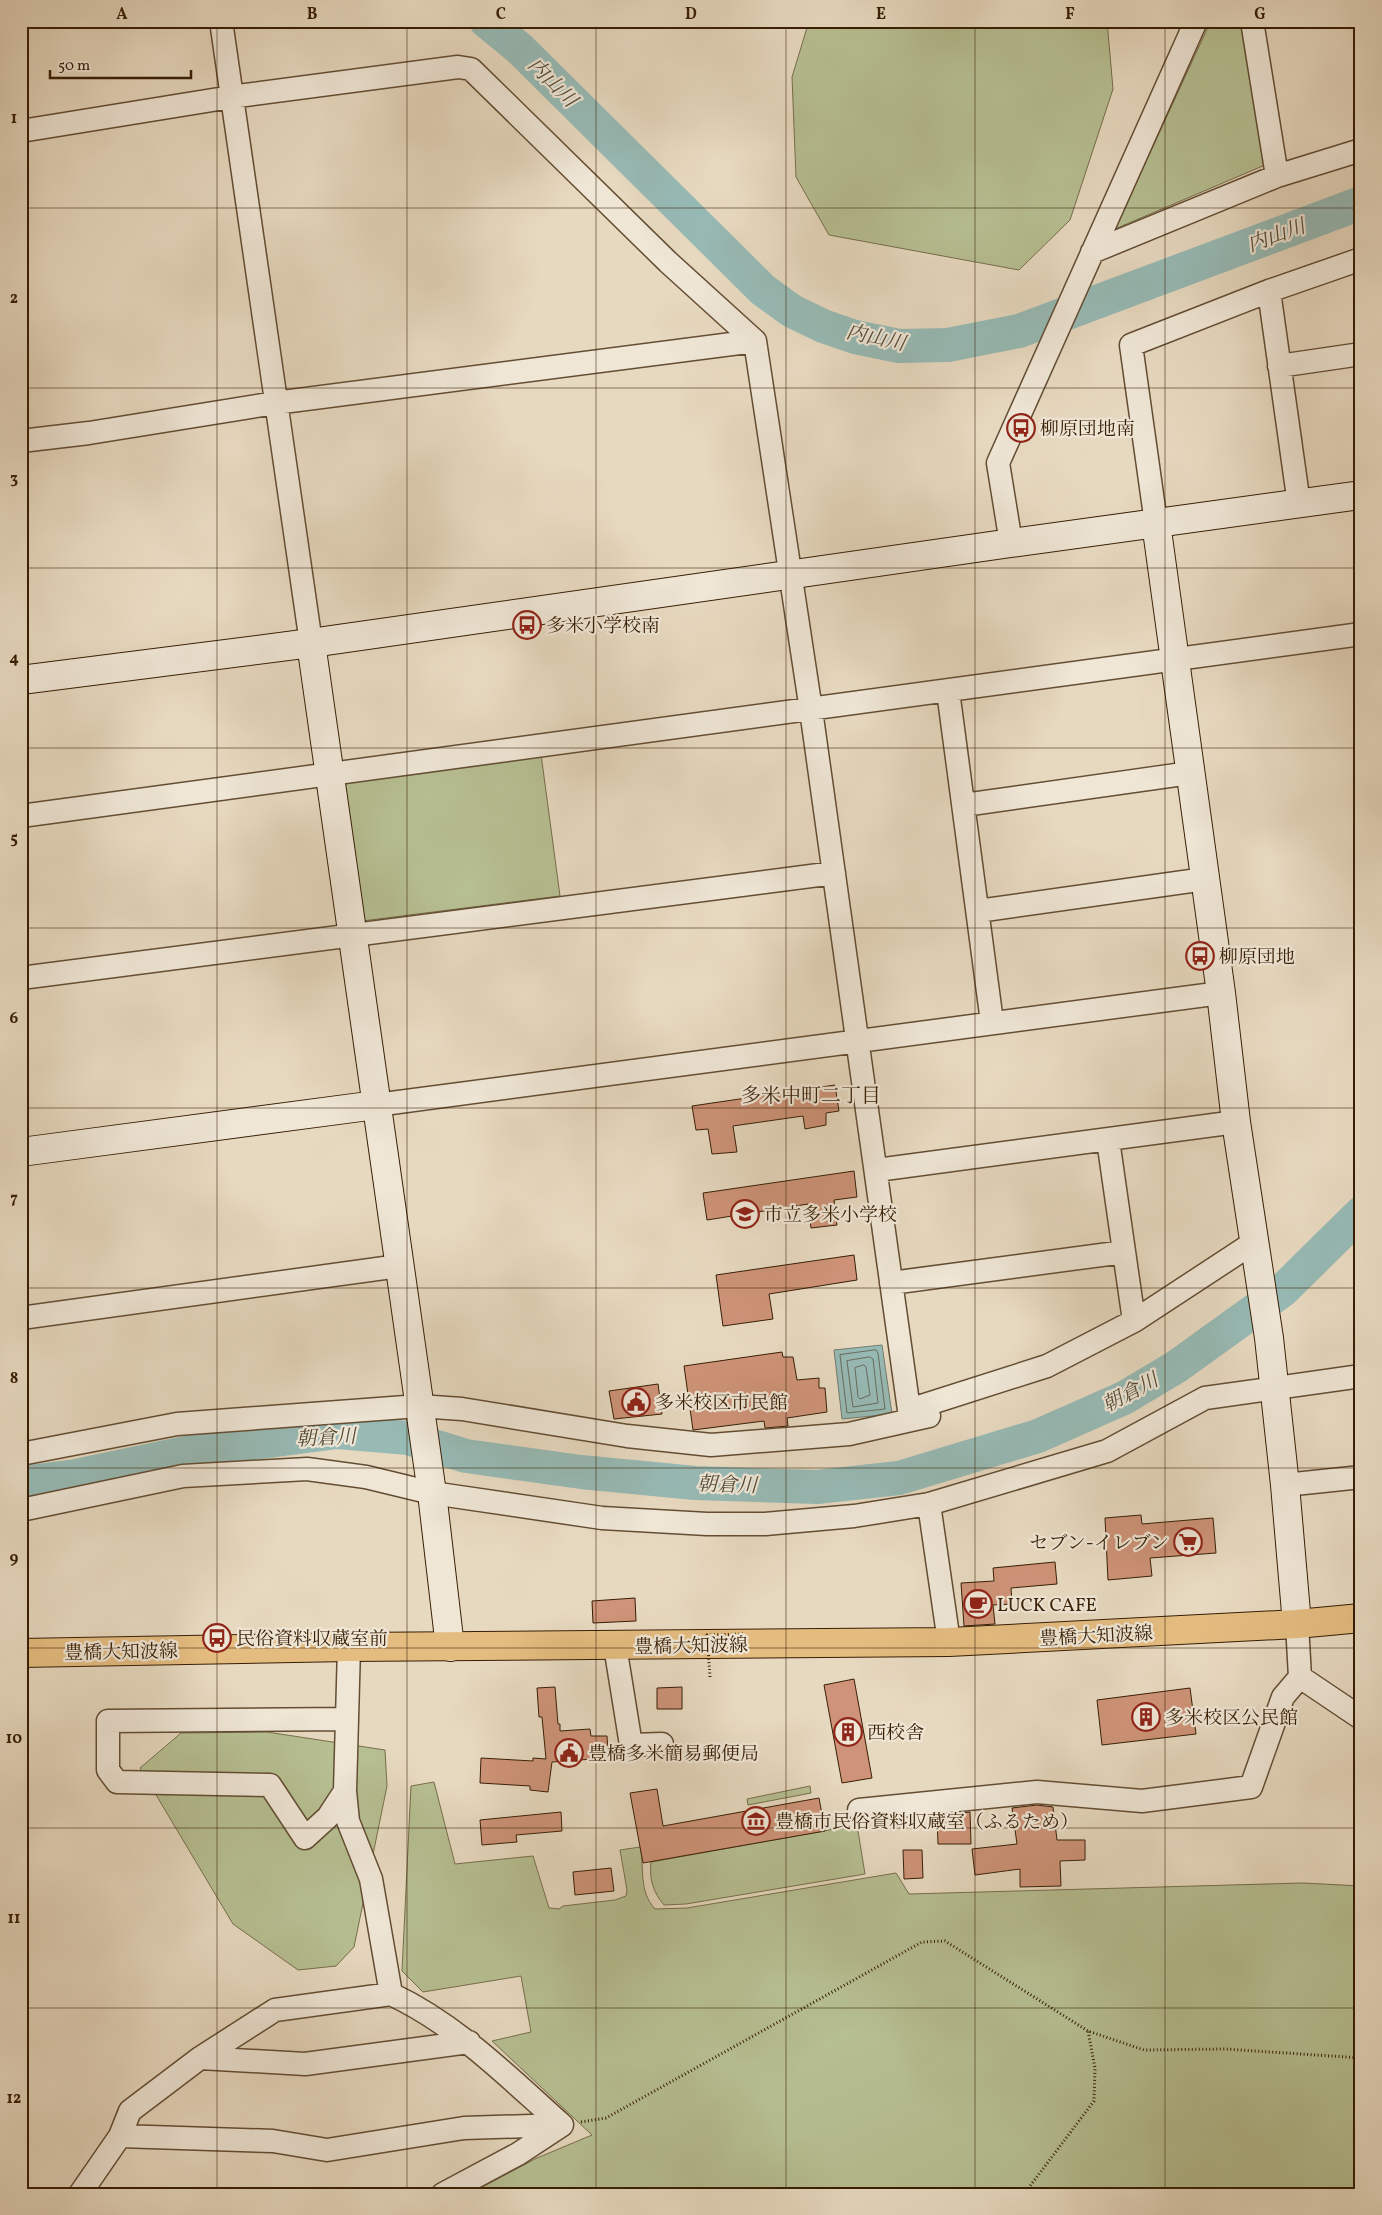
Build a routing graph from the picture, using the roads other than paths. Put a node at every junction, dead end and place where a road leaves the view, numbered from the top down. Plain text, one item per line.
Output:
1 (221, 21) edge
2 (1196, 21) edge
3 (1252, 21) edge
4 (231, 97) junction
5 (21, 131) edge
6 (1361, 150) edge
7 (1278, 176) junction
8 (1092, 252) junction
9 (1361, 259) edge
10 (1268, 290) junction
11 (755, 341) junction
12 (1361, 354) edge
13 (1279, 366) junction
14 (275, 403) junction
15 (21, 441) edge
16 (1361, 495) edge
17 (1299, 504) junction
18 (1156, 523) junction
19 (1011, 543) junction
20 (791, 574) junction
21 (1361, 634) edge
22 (311, 643) junction
23 (1174, 660) junction
24 (21, 680) edge
25 (948, 691) junction
26 (811, 710) junction
27 (330, 773) junction
28 (1190, 773) junction
29 (964, 805) junction
30 (21, 816) edge
31 (834, 873) junction
32 (1205, 879) junction
33 (978, 911) junction
34 (353, 937) junction
35 (21, 978) edge
36 (1220, 993) junction
37 (992, 1022) junction
38 (858, 1041) junction
39 (376, 1105) junction
40 (1236, 1122) junction
41 (1108, 1140) junction
42 (21, 1152) edge
43 (877, 1170) junction
44 (1124, 1252) junction
45 (1255, 1252) junction
46 (399, 1266) junction
47 (891, 1283) junction
48 (21, 1318) edge
49 (1134, 1321) junction
50 (1047, 1366) junction
51 (1361, 1376) edge
52 (1275, 1389) junction
53 (420, 1410) junction
54 (21, 1454) edge
55 (1361, 1478) edge
56 (431, 1485) junction
57 (1285, 1485) junction
58 (930, 1504) junction
59 (21, 1510) edge
60 (1361, 1618) edge
61 (1297, 1624) junction
62 (949, 1642) junction
63 (615, 1646) junction
64 (349, 1647) junction
65 (450, 1647) junction
66 (21, 1653) edge
67 (1300, 1677) junction
68 (1361, 1718) edge
69 (347, 1719) junction
70 (662, 1744) dead end
71 (345, 1791) junction
72 (859, 1810) dead end
73 (391, 1994) junction
74 (469, 2042) junction
75 (200, 2058) junction
76 (562, 2125) junction
77 (120, 2136) junction
78 (80, 2194) edge
79 (443, 2194) edge

1 - 4 street
2 - 8 street
3 - 7 street
4 - 5 street
4 - 11 street
4 - 14 street
6 - 7 street
7 - 8 street
8 - 19 street
9 - 10 street
10 - 13 street
10 - 18 street
11 - 14 street
11 - 20 street
12 - 13 street
13 - 17 street
14 - 15 street
14 - 22 street
16 - 17 street
17 - 18 street
18 - 19 street
18 - 23 street
19 - 20 street
20 - 22 street
20 - 26 street
21 - 23 street
22 - 24 street
22 - 27 street
23 - 25 street
23 - 28 street
25 - 26 street
25 - 29 street
26 - 27 street
26 - 31 street
27 - 30 street
27 - 34 street
28 - 29 street
28 - 32 street
29 - 33 street
31 - 34 street
31 - 38 street
32 - 33 street
32 - 36 street
33 - 37 street
34 - 35 street
34 - 39 street
36 - 37 street
36 - 40 street
37 - 38 street
38 - 39 street
38 - 43 street
39 - 42 street
39 - 46 street
40 - 41 street
40 - 45 street
41 - 43 street
41 - 44 street
43 - 47 street
44 - 47 street
44 - 49 street
45 - 49 street
45 - 52 street
46 - 48 street
46 - 53 street
47 - 50 street
49 - 50 street
50 - 53 street
51 - 52 street
52 - 57 street
52 - 58 street
53 - 54 street
53 - 56 street
55 - 57 street
56 - 58 street
56 - 59 street
56 - 65 street
57 - 61 street
58 - 62 street
60 - 61 main road, 豊橋大知波線
61 - 62 main road, 豊橋大知波線
61 - 67 street
62 - 63 main road, 豊橋大知波線
63 - 65 main road, 豊橋大知波線
63 - 70 street
64 - 65 main road, 豊橋大知波線
64 - 66 main road, 豊橋大知波線
64 - 69 street
67 - 68 street
67 - 72 street
69 - 71 street
69 - 71 street
71 - 73 street
73 - 74 street
73 - 75 street
74 - 75 street
74 - 76 street
75 - 77 street
76 - 77 street
76 - 79 street
77 - 78 street

